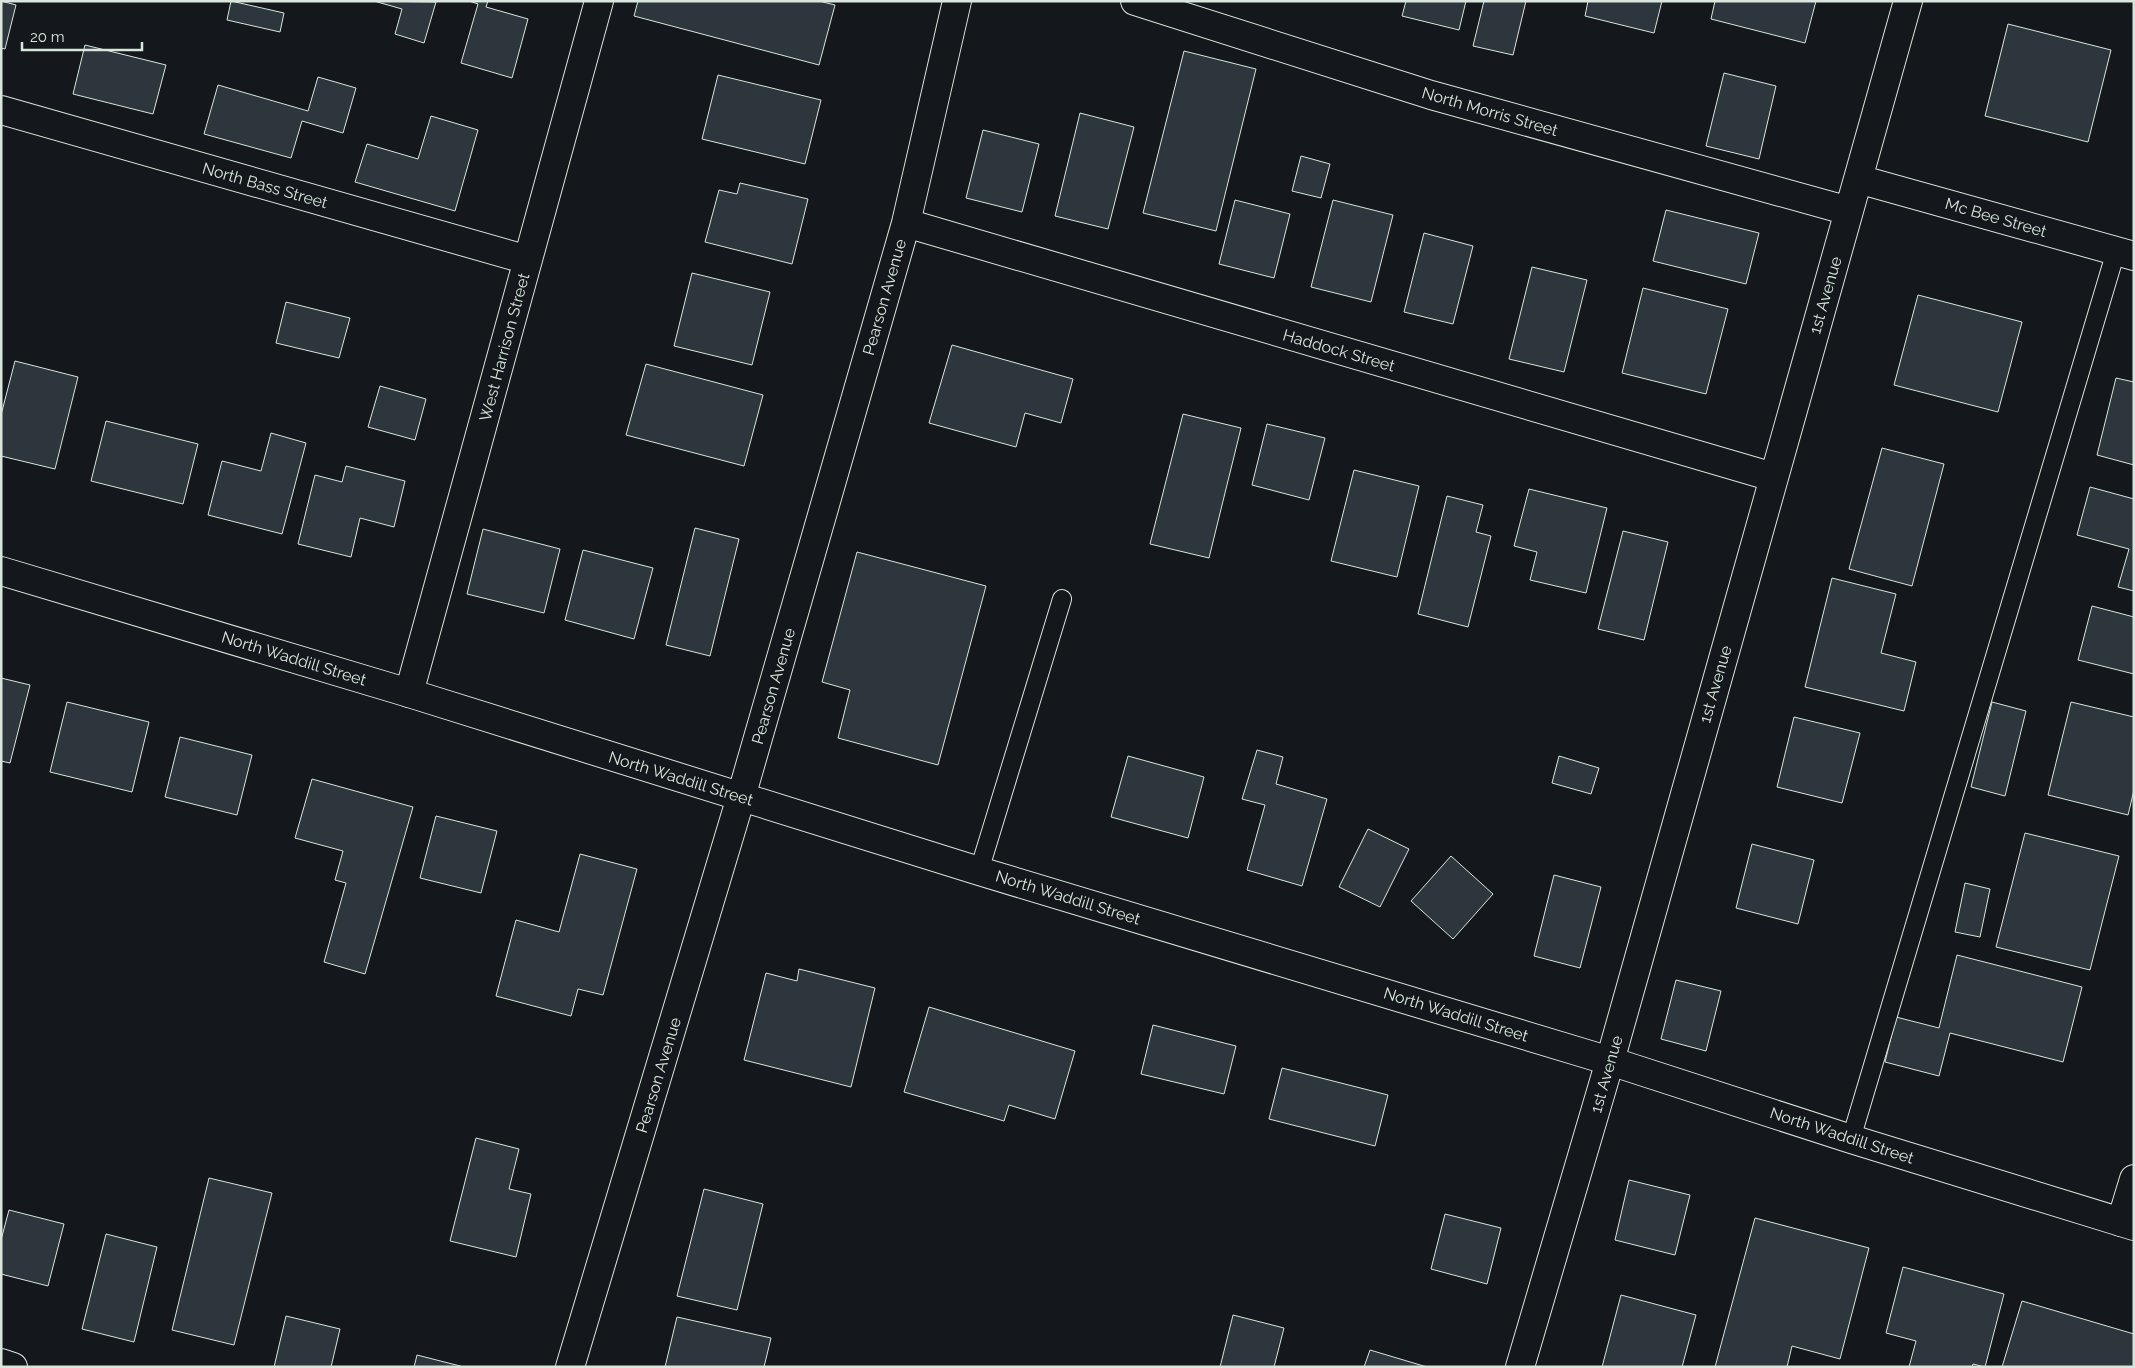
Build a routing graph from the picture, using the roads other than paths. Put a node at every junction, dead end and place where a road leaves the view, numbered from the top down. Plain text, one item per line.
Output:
1 (600, 1) edge
2 (957, 1) edge
3 (1135, 1) edge
4 (1908, 1) edge
5 (1, 110) edge
6 (1858, 179) junction
7 (1849, 211) junction
8 (906, 223) junction
9 (2125, 253) edge
10 (528, 260) junction
11 (1773, 477) junction
12 (1, 571) edge
13 (1062, 599) dead end
14 (409, 692) junction
15 (741, 797) junction
16 (979, 871) junction
17 (1610, 1061) junction
18 (1851, 1139) junction
19 (2134, 1179) edge
20 (2127, 1224) edge
21 (1, 1363) edge
22 (13, 1367) edge
23 (570, 1367) edge
24 (1520, 1367) edge

1 - 10 street, West Harrison Street
2 - 8 street, Pearson Avenue
3 - 7 street, North Morris Street
4 - 6 street, 1st Avenue
5 - 10 street, North Bass Street
6 - 7 street, 1st Avenue
6 - 9 street, Mc Bee Street
7 - 11 street, 1st Avenue
8 - 11 street, Haddock Street
8 - 15 street, Pearson Avenue
9 - 18 lane
10 - 14 street, West Harrison Street
11 - 17 street, 1st Avenue
12 - 14 street, North Waddill Street
13 - 16 lane
14 - 15 street, North Waddill Street
15 - 16 street, North Waddill Street
15 - 23 street, Pearson Avenue
16 - 17 street, North Waddill Street
17 - 18 street, North Waddill Street
17 - 24 street, 1st Avenue
18 - 20 street, North Waddill Street
19 - 20 street
21 - 22 street

